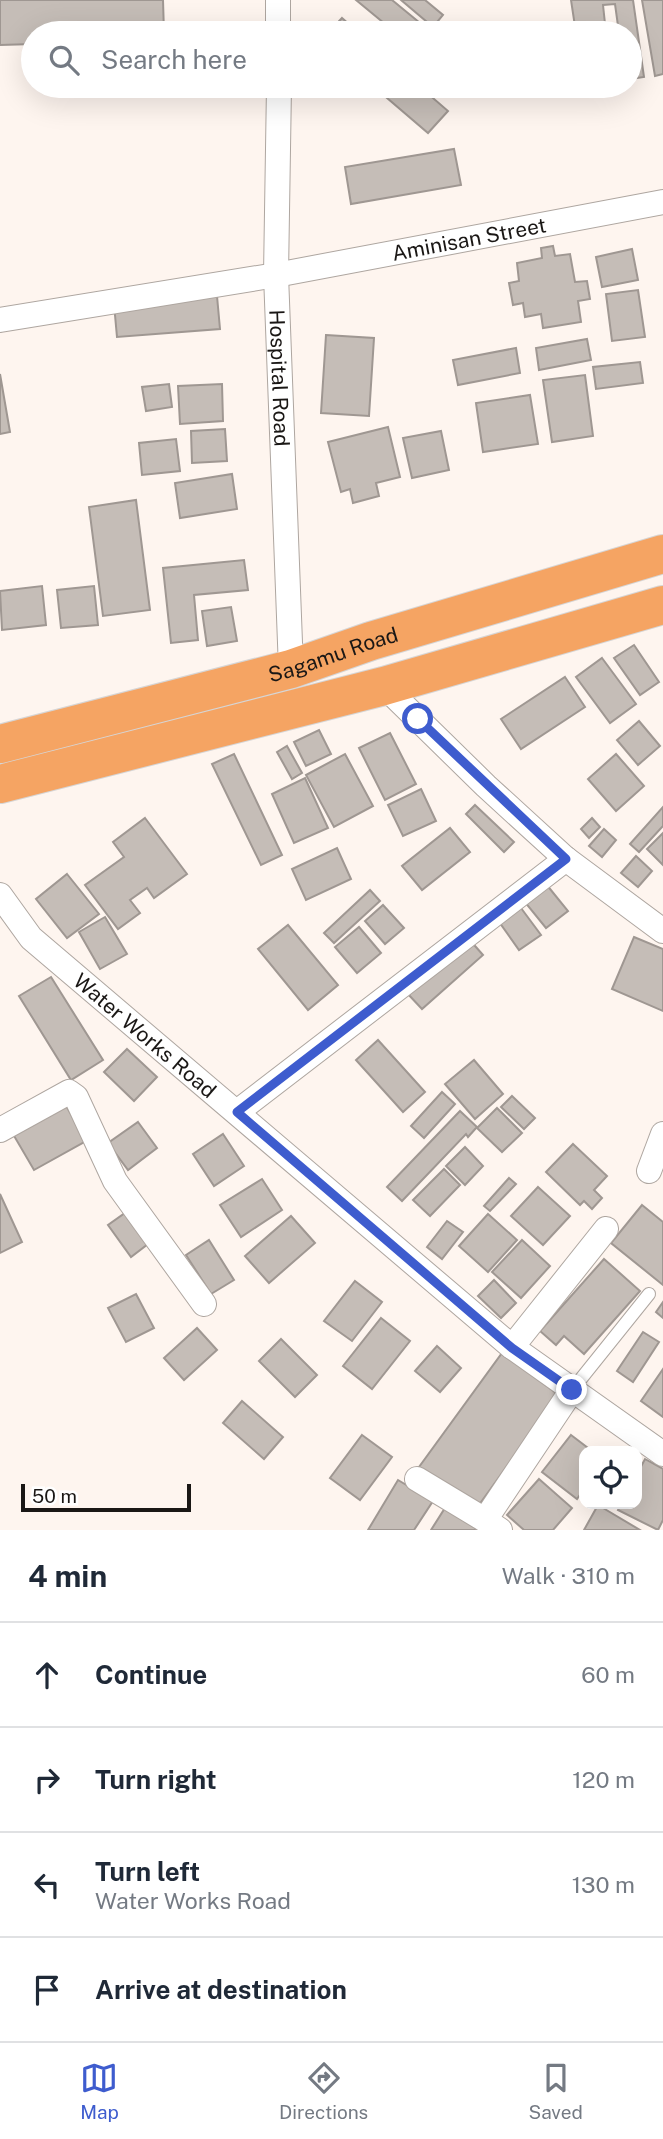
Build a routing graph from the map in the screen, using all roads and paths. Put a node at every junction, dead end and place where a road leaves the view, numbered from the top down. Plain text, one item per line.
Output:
1 (278, 0) edge
2 (278, 21) edge
3 (279, 98) edge
4 (663, 202) edge
5 (276, 275) junction
6 (0, 320) edge
7 (663, 554) edge
8 (663, 605) edge
9 (291, 669) junction
10 (384, 686) junction
11 (0, 744) edge
12 (0, 784) edge
13 (566, 859) junction
14 (0, 895) edge
15 (663, 931) edge
16 (237, 1112) junction
17 (0, 1130) edge
18 (663, 1133) edge
19 (649, 1171) dead end
20 (606, 1229) dead end
21 (649, 1294) dead end
22 (204, 1304) dead end
23 (512, 1348) junction
24 (572, 1390) junction
25 (663, 1454) edge
26 (417, 1479) dead end
27 (492, 1525) edge

1 - 2 street
3 - 5 street, Hospital Road
4 - 5 street, Aminisan Street
5 - 6 street, Aminisan Street
5 - 9 street, Hospital Road
7 - 9 highway, Sagamu Road
8 - 10 highway, Sagamu Road
9 - 11 highway, Sagamu Road
10 - 12 highway, Sagamu Road
10 - 13 street
13 - 15 street
13 - 16 street
14 - 16 street, Water Works Road
16 - 23 street, Water Works Road
17 - 22 street
18 - 19 street
20 - 23 street
21 - 24 lane
23 - 24 street, Water Works Road
24 - 25 street, Water Works Road
24 - 27 street
26 - 27 street

